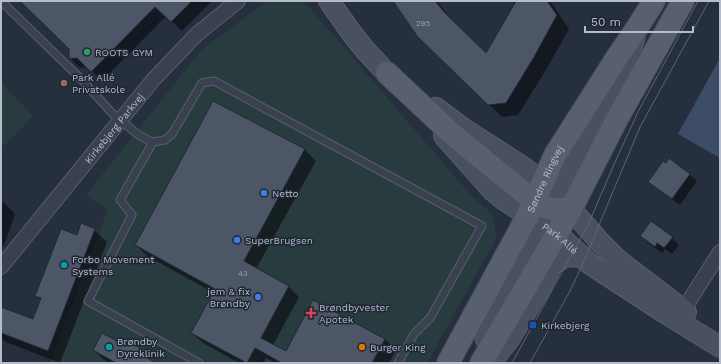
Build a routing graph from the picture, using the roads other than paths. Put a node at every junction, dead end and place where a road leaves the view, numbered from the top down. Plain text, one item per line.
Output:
1 (1, 1) edge
2 (238, 1) edge
3 (329, 1) edge
4 (654, 1) edge
5 (683, 1) edge
6 (387, 73) joint
7 (120, 120) junction
8 (153, 142) junction
9 (548, 208) junction
10 (720, 252) edge
11 (583, 258) junction
12 (1, 267) edge
13 (680, 315) junction
14 (720, 339) edge
15 (720, 347) edge
16 (199, 363) edge
17 (398, 363) edge
18 (448, 363) edge
19 (475, 363) edge
20 (481, 363) edge
21 (490, 363) edge

1 - 7 lane
2 - 7 street, Kirkebjerg Parkvej
3 - 6 street
4 - 9 main road, Søndre Ringvej
5 - 9 main road, Søndre Ringvej
6 - 9 main road
7 - 8 lane
7 - 12 street, Kirkebjerg Parkvej
8 - 16 lane
8 - 17 lane
9 - 11 street, Park Allé
9 - 13 street, Park Allé
9 - 18 main road, Søndre Ringvej
9 - 19 street
9 - 20 main road, Søndre Ringvej
10 - 13 street
11 - 13 street, Park Allé
11 - 21 street
13 - 14 street, Park Allé
13 - 15 street, Park Allé

